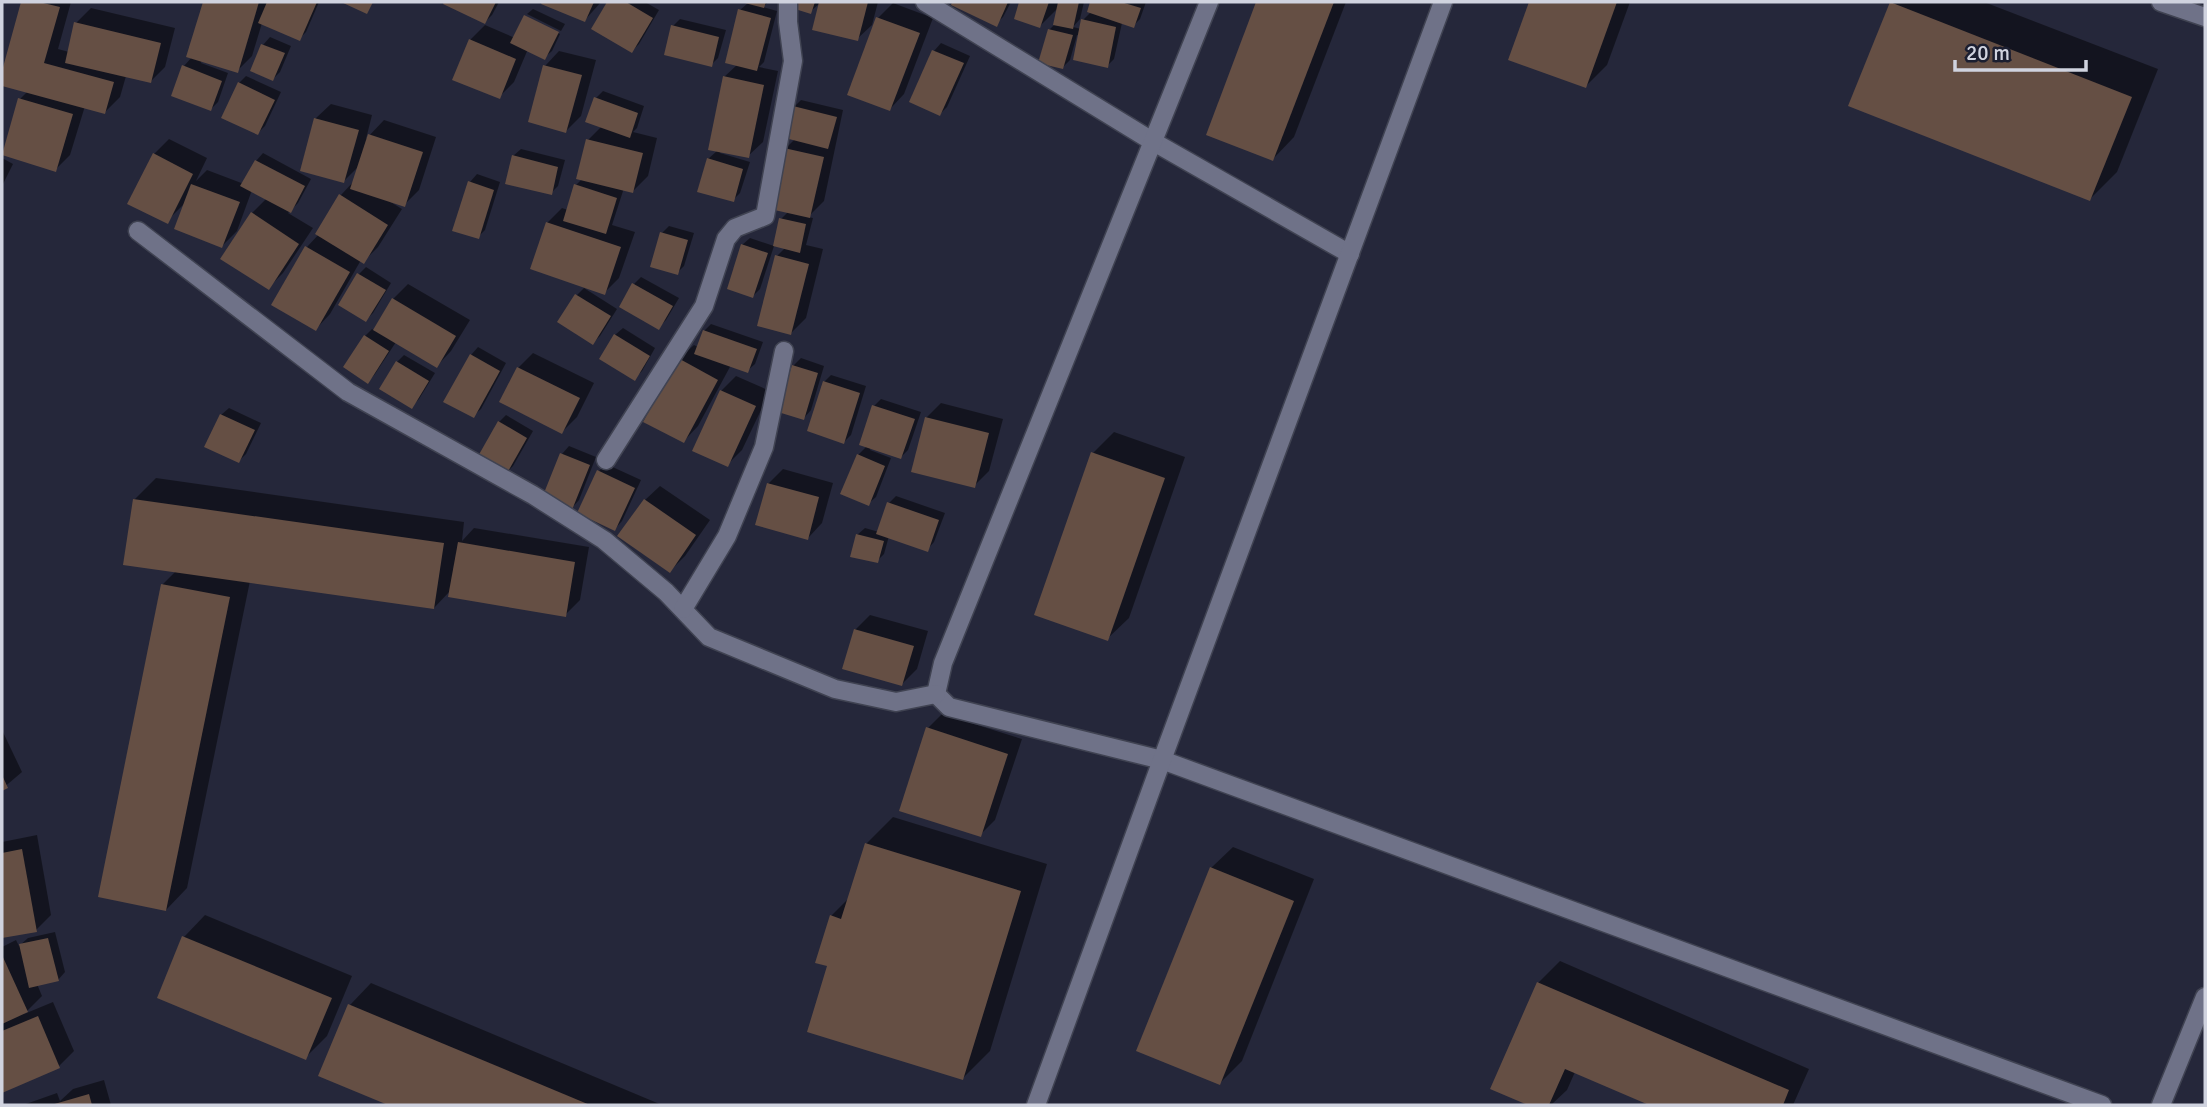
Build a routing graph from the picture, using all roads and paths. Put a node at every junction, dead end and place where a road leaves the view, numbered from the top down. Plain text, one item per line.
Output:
1 (788, 2) edge
2 (925, 2) edge
3 (1209, 2) edge
4 (1443, 2) edge
5 (2161, 2) edge
6 (2205, 17) edge
7 (1152, 141) junction
8 (138, 231) dead end
9 (1350, 254) junction
10 (784, 351) dead end
11 (606, 460) dead end
12 (683, 609) junction
13 (936, 694) junction
14 (1161, 760) junction
15 (2205, 997) edge
16 (1037, 1105) edge
17 (2102, 1105) edge
18 (2161, 1105) edge

1 - 11 street
2 - 7 street
3 - 7 street
4 - 9 street
5 - 6 street
7 - 9 street
7 - 13 street
8 - 12 street
9 - 14 street
10 - 12 street
12 - 13 street
13 - 14 street
14 - 16 street
14 - 17 street
15 - 18 street

